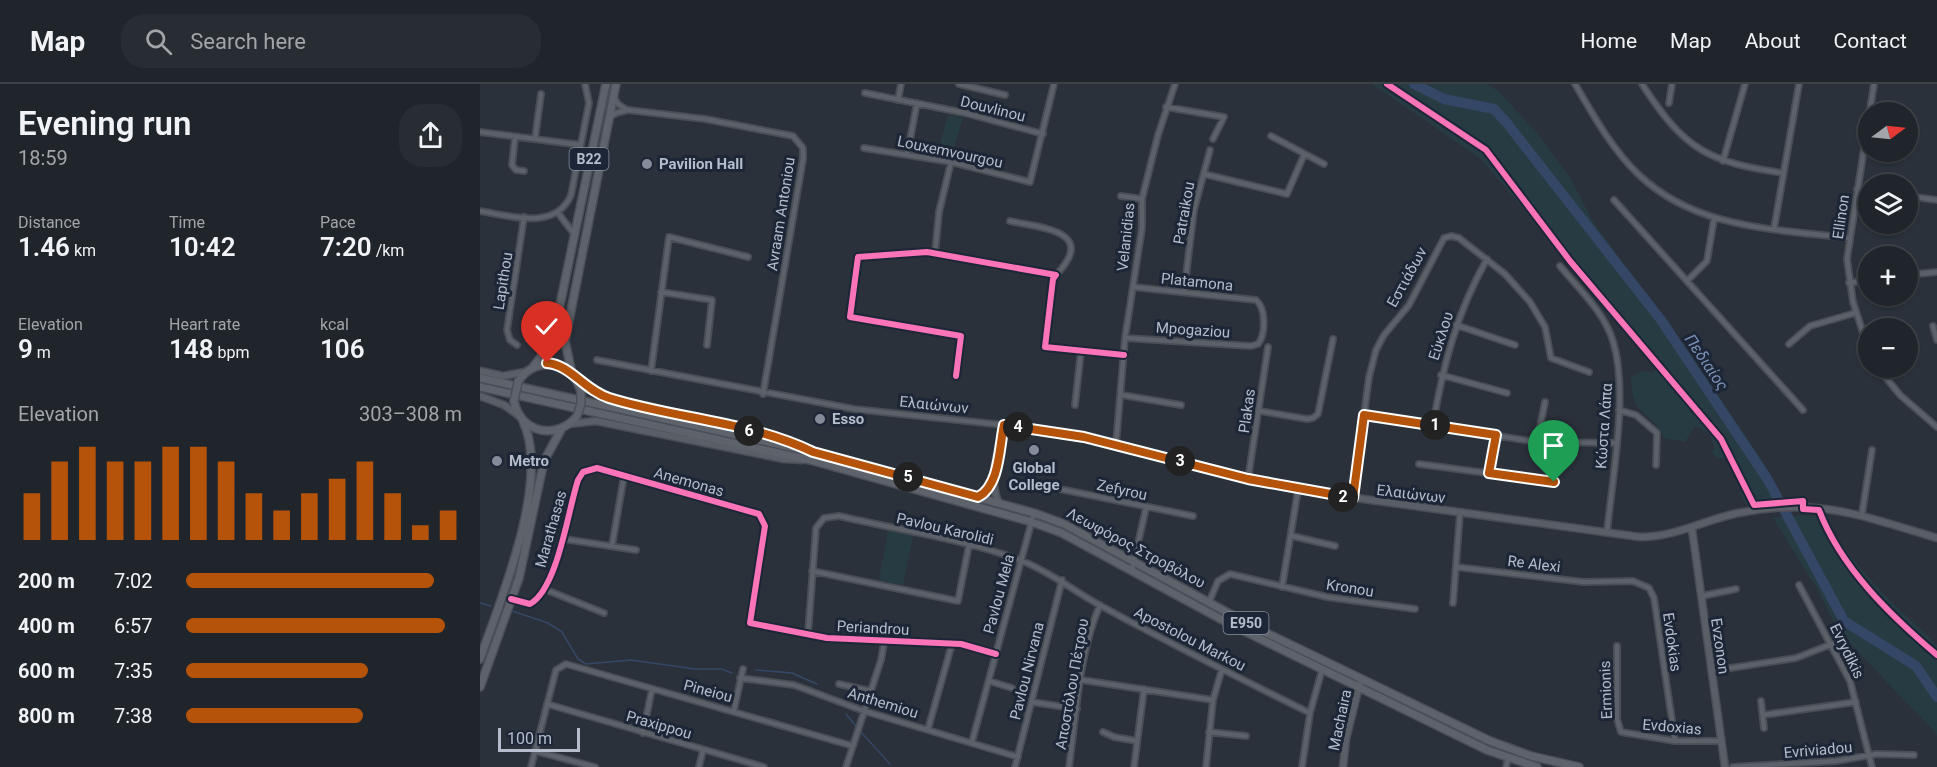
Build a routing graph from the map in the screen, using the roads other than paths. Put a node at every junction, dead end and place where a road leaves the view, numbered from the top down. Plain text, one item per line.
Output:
1 (585, 84) edge
2 (606, 84) edge
3 (616, 84) edge
4 (901, 84) edge
5 (959, 84) edge
6 (1054, 84) edge
7 (1175, 84) edge
8 (1575, 84) edge
9 (1642, 84) edge
10 (1672, 84) edge
11 (1745, 84) edge
12 (1799, 84) edge
13 (1874, 84) edge
14 (866, 93) dead end
15 (541, 94) dead end
16 (613, 95) junction
17 (1005, 95) dead end
18 (898, 99) junction
19 (917, 103) junction
20 (1669, 103) dead end
21 (1166, 107) junction
22 (628, 110) junction
23 (607, 120) junction
24 (480, 132) edge
25 (1043, 134) junction
26 (1271, 136) dead end
27 (515, 137) junction
28 (535, 139) junction
29 (1214, 139) dead end
30 (581, 145) junction
31 (864, 148) dead end
32 (1210, 150) dead end
33 (907, 155) junction
34 (1304, 155) junction
35 (1723, 161) junction
36 (951, 162) junction
37 (1324, 164) dead end
38 (524, 171) dead end
39 (1783, 173) junction
40 (1204, 174) junction
41 (1857, 189) joint
42 (1121, 196) dead end
43 (1918, 197) edge
44 (1142, 199) junction
45 (1614, 200) dead end
46 (1937, 200) edge
47 (480, 211) edge
48 (558, 213) junction
49 (524, 217) junction
50 (1714, 219) junction
51 (1010, 221) dead end
52 (1774, 229) junction
53 (575, 235) junction
54 (1849, 238) junction
55 (935, 254) junction
56 (748, 257) dead end
57 (1487, 259) junction
58 (1560, 266) dead end
59 (1937, 272) edge
60 (1918, 274) edge
61 (1056, 275) junction
62 (1687, 281) junction
63 (1858, 282) edge
64 (1849, 283) junction
65 (1133, 287) junction
66 (661, 292) junction
67 (1184, 292) junction
68 (1855, 313) junction
69 (1858, 321) edge
70 (1456, 325) junction
71 (1933, 326) dead end
72 (1125, 338) junction
73 (1333, 339) dead end
74 (1937, 340) edge
75 (1258, 344) joint
76 (1789, 344) dead end
77 (517, 345) dead end
78 (707, 345) dead end
79 (1515, 345) dead end
80 (1268, 347) dead end
81 (1081, 351) junction
82 (1124, 355) junction
83 (597, 360) dead end
84 (533, 367) junction
85 (480, 371) edge
86 (651, 371) junction
87 (525, 372) junction
88 (1589, 372) dead end
89 (1441, 375) junction
90 (956, 376) dead end
91 (575, 377) junction
92 (480, 378) edge
93 (1886, 378) edge
94 (480, 387) edge
95 (1507, 393) dead end
96 (763, 394) junction
97 (1122, 395) junction
98 (480, 396) edge
99 (1545, 402) dead end
100 (1075, 405) dead end
101 (1181, 405) dead end
102 (1619, 410) junction
103 (1803, 410) dead end
104 (1260, 411) junction
105 (1364, 415) junction
106 (521, 418) junction
107 (1004, 425) junction
108 (1433, 425) junction
109 (565, 427) junction
110 (1937, 427) edge
111 (1496, 435) junction
112 (1537, 442) junction
113 (1616, 443) junction
114 (1116, 444) junction
115 (1872, 450) dead end
116 (813, 452) junction
117 (810, 460) junction
118 (1419, 464) dead end
119 (1656, 465) dead end
120 (583, 472) joint
121 (1489, 473) junction
122 (624, 476) junction
123 (994, 479) junction
124 (1248, 479) junction
125 (1554, 482) dead end
126 (1046, 486) dead end
127 (1298, 490) junction
128 (978, 497) junction
129 (1353, 498) junction
130 (999, 503) junction
131 (1146, 508) junction
132 (1034, 513) junction
133 (1460, 513) junction
134 (1862, 514) junction
135 (1193, 516) dead end
136 (1032, 522) junction
137 (1692, 529) junction
138 (1607, 533) junction
139 (1292, 536) junction
140 (1937, 538) edge
141 (564, 539) junction
142 (969, 545) junction
143 (612, 546) junction
144 (1335, 546) dead end
145 (636, 550) dead end
146 (1021, 561) junction
147 (1134, 561) junction
148 (1456, 567) junction
149 (1132, 570) junction
150 (812, 571) junction
151 (1062, 580) junction
152 (1609, 582) joint
153 (1799, 585) dead end
154 (1282, 587) junction
155 (544, 589) junction
156 (1736, 589) dead end
157 (1702, 596) junction
158 (511, 599) junction
159 (1209, 602) junction
160 (1453, 603) dead end
161 (1100, 605) junction
162 (1415, 609) dead end
163 (604, 613) dead end
164 (750, 623) joint
165 (808, 634) junction
166 (884, 643) junction
167 (952, 644) junction
168 (1832, 644) junction
169 (1617, 646) dead end
170 (996, 654) junction
171 (480, 658) edge
172 (742, 669) dead end
173 (1222, 669) junction
174 (1322, 670) junction
175 (1711, 671) junction
176 (740, 678) junction
177 (1362, 679) junction
178 (1082, 680) junction
179 (989, 681) junction
180 (839, 684) dead end
181 (480, 687) edge
182 (1012, 688) dead end
183 (1359, 688) junction
184 (652, 689) junction
185 (1144, 689) junction
186 (870, 691) junction
187 (1213, 700) junction
188 (1761, 701) dead end
189 (1032, 702) junction
190 (1856, 702) junction
191 (547, 704) junction
192 (1077, 709) junction
193 (734, 710) junction
194 (864, 711) junction
195 (1310, 713) junction
196 (1763, 715) junction
197 (1764, 728) dead end
198 (928, 729) junction
199 (1102, 732) dead end
200 (1209, 732) junction
201 (1621, 732) joint
202 (643, 733) junction
203 (1246, 736) dead end
204 (1137, 741) junction
205 (1675, 741) junction
206 (1721, 741) junction
207 (972, 742) junction
208 (853, 746) junction
209 (703, 750) junction
210 (535, 751) junction
211 (1914, 755) dead end
212 (1018, 757) junction
213 (1869, 757) junction
214 (1508, 758) junction
215 (1789, 766) edge
216 (531, 767) edge
217 (595, 767) edge
218 (699, 767) edge
219 (764, 767) edge
220 (846, 767) edge
221 (1016, 767) edge
222 (1069, 767) edge
223 (1134, 767) edge
224 (1206, 767) edge
225 (1302, 767) edge
226 (1343, 767) edge
227 (1506, 767) edge
228 (1537, 767) edge
229 (1579, 767) edge
230 (1725, 767) edge
231 (1732, 767) edge
232 (1872, 767) edge

1 - 30 street
2 - 53 main road, B22
3 - 16 main road, B22
4 - 18 street
5 - 17 street
6 - 25 street
7 - 21 street, Velanidias
8 - 50 street
9 - 35 street
10 - 20 street
11 - 35 street
12 - 39 street
13 - 41 street, Ellinon
14 - 18 street, Douvlinou
15 - 28 street
16 - 22 street
16 - 23 main road, B22
18 - 19 street, Douvlinou
19 - 25 street, Douvlinou
19 - 33 street
21 - 29 street
21 - 44 street, Velanidias
22 - 23 street
22 - 96 street, Avraam Antoniou
23 - 91 main road, B22
24 - 27 street
25 - 36 street, Louxemvourgou
26 - 34 street
27 - 28 street
27 - 38 street
28 - 30 street
30 - 48 street
31 - 33 street, Louxemvourgou
32 - 40 street, Patraikou
33 - 36 street, Louxemvourgou
34 - 37 street
34 - 40 street
35 - 39 street
36 - 55 street
39 - 52 street
40 - 67 street, Patraikou
41 - 54 street, Ellinon
42 - 44 street
43 - 46 street
44 - 65 street, Velanidias
45 - 62 street
47 - 49 street
48 - 49 street
48 - 53 street
49 - 77 street, Lapithou
50 - 52 street
50 - 62 street
51 - 61 street
52 - 54 street
53 - 84 main road, B22
54 - 64 street, Ellinon
55 - 61 street
55 - 90 street
56 - 66 street
57 - 70 street, Εύκλου
57 - 88 street, Εστιάδων
57 - 105 street, Εστιάδων
58 - 102 street, Κώστα Λάπα
59 - 60 street
61 - 81 street
62 - 103 street
63 - 64 street
64 - 68 street, Ellinon
65 - 67 street, Platamona
65 - 72 street, Velanidias
66 - 78 street
66 - 86 street
67 - 75 street, Platamona
68 - 69 street, Ellinon
68 - 76 street
70 - 79 street
70 - 89 street, Εύκλου
71 - 74 street
72 - 75 street, Mpogaziou
72 - 82 street, Velanidias
73 - 104 street
80 - 104 street, Plakas
81 - 82 street
81 - 100 street
82 - 97 street, Velanidias
83 - 86 street, Ελαιώνων
84 - 87 main road
84 - 91 main road
85 - 87 main road
86 - 96 street, Ελαιώνων
87 - 106 main road, bridge
89 - 95 street
89 - 108 street, Εύκλου
91 - 109 main road, bridge
91 - 116 main road, E950
92 - 116 main road, Λεωφόρος Στροβόλου / E950
93 - 110 street
94 - 117 main road, Λεωφόρος Στροβόλου / E950
96 - 107 street, Ελαιώνων
97 - 101 street
97 - 114 street, Velanidias
98 - 106 main road
99 - 112 street
102 - 113 street, Κώστα Λάπα
102 - 119 street
104 - 124 street, Plakas
105 - 108 street
105 - 129 street, Εστιάδων
106 - 109 main road
106 - 171 main road
107 - 114 main road, Ελαιώνων
107 - 123 main road
108 - 111 street
109 - 117 main road, E950
109 - 158 main road
111 - 112 street
111 - 121 street
112 - 113 street
113 - 138 street, Κώστα Λάπα
114 - 124 main road, Ελαιώνων
115 - 134 street
116 - 128 main road, Λεωφόρος Στροβόλου / E950
117 - 136 main road, Λεωφόρος Στροβόλου / E950
118 - 121 street
120 - 122 street, Anemonas
120 - 141 street, Marathasas
121 - 125 street
122 - 143 street
122 - 164 street, Anemonas
123 - 128 main road
123 - 130 main road
124 - 127 main road, Ελαιώνων
126 - 131 street, Zefyrou
127 - 129 main road, Ελαιώνων
127 - 139 street
128 - 130 main road, Λεωφόρος Στροβόλου / E950
129 - 133 main road, Ελαιώνων
130 - 132 main road, Λεωφόρος Στροβόλου / E950
131 - 135 street, Zefyrou
131 - 147 street
132 - 136 street, Pavlou Mela
132 - 147 main road, Λεωφόρος Στροβόλου / E950
133 - 138 main road, Ελαιώνων
133 - 148 street
134 - 137 main road, Ελαιώνων
134 - 140 main road, Ελαιώνων
136 - 146 street, Pavlou Mela
136 - 149 main road, Λεωφόρος Στροβόλου / E950
137 - 138 main road, Ελαιώνων
137 - 157 main road, Evzonon
139 - 144 street
139 - 154 street
141 - 143 street
141 - 155 street, Marathasas
142 - 146 street, Pavlou Karolidi
142 - 150 street, Pavlou Karolidi
142 - 150 street
143 - 145 street
146 - 151 street, Pavlou Karolidi
146 - 170 street, Pavlou Mela
147 - 149 street
147 - 159 main road, Λεωφόρος Στροβόλου / E950
148 - 152 street, Re Alexi
148 - 160 street
149 - 174 main road, Λεωφόρος Στροβόλου / E950
150 - 165 street
151 - 161 street, Apostolou Markou
151 - 189 street, Pavlou Nirvana
152 - 205 street, Evdokias
153 - 168 street, Evrydikis
154 - 159 street, Kronou
154 - 162 street, Kronou
155 - 158 street, Marathasas
155 - 163 street
156 - 157 street
157 - 175 main road, Evzonon
158 - 181 main road
159 - 177 main road, Λεωφόρος Στροβόλου / E950
161 - 173 street, Apostolou Markou
161 - 178 street, Αποστόλου Πέτρου
164 - 165 street, Periandrou
165 - 166 street, Periandrou
166 - 167 street, Periandrou
166 - 186 street
167 - 170 street, Periandrou
167 - 198 street
168 - 175 street
168 - 190 street, Evrydikis
169 - 201 street, Ermionis
170 - 179 street, Pavlou Mela
172 - 176 street
173 - 187 street
173 - 195 street, Apostolou Markou
174 - 183 main road, Λεωφόρος Στροβόλου / E950
174 - 195 street
175 - 206 main road, Evzonon
176 - 193 street
176 - 194 street, Anthemiou
177 - 183 main road, Machaira
177 - 229 main road, Λεωφόρος Στροβόλου / E950
178 - 185 street
178 - 192 street, Αποστόλου Πέτρου
179 - 182 street
179 - 207 street, Pavlou Mela
180 - 186 street
183 - 214 main road, Λεωφόρος Στροβόλου / E950
183 - 226 main road, Machaira
184 - 191 street, Pineiou
184 - 193 street, Pineiou
184 - 202 street
185 - 187 street
185 - 204 street
186 - 194 street
187 - 200 street
188 - 196 street
189 - 192 street
189 - 212 street, Pavlou Nirvana
190 - 196 street
190 - 213 street, Evrydikis
191 - 202 street, Praxippou
191 - 210 street
192 - 222 street, Αποστόλου Πέτρου
193 - 208 street, Pineiou
194 - 198 street, Anthemiou
194 - 208 street
195 - 225 street
196 - 197 street
198 - 207 street, Anthemiou
199 - 204 street
200 - 203 street
200 - 224 street
201 - 205 street, Evdoxias
202 - 209 street, Praxippou
204 - 223 street
205 - 206 street, Evdoxias
206 - 230 main road, Evzonon
207 - 212 street, Anthemiou
208 - 220 street
209 - 218 street
209 - 219 street, Praxippou
210 - 216 street
210 - 217 street
211 - 213 street, Evriviadou
212 - 221 street, Pavlou Nirvana
213 - 215 street, Evriviadou
213 - 232 street, Evrydikis
214 - 227 street
214 - 228 main road, Λεωφόρος Στροβόλου / E950
215 - 231 street, Evriviadou

